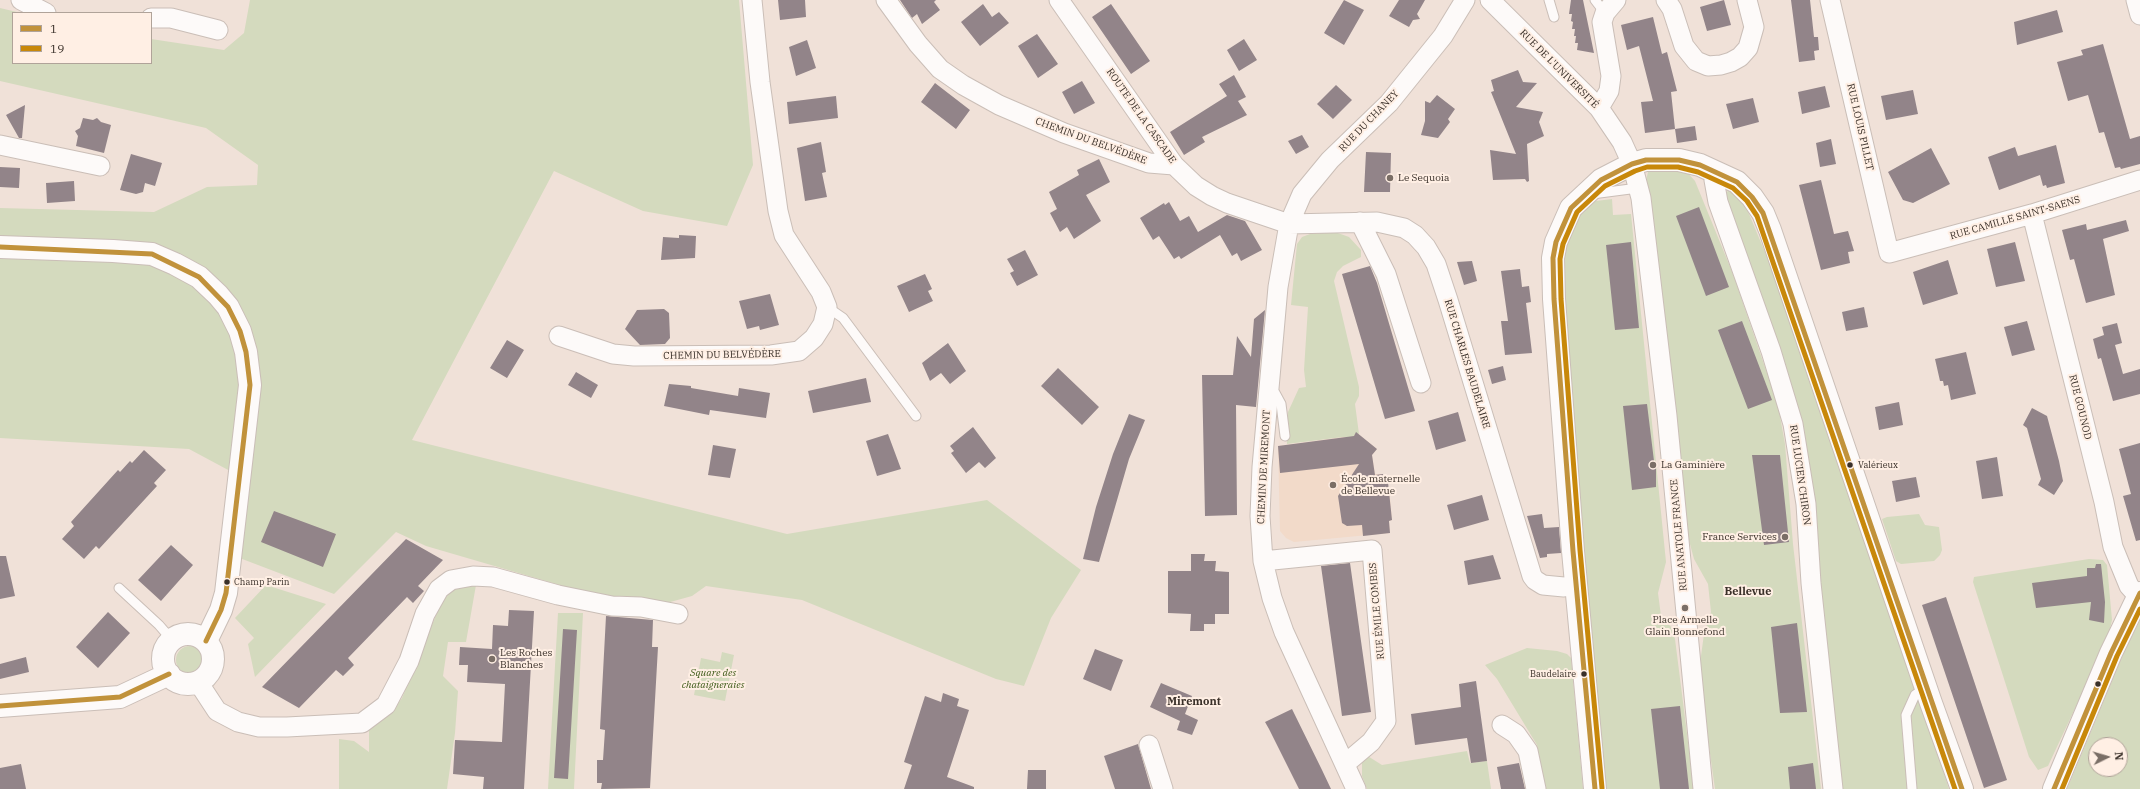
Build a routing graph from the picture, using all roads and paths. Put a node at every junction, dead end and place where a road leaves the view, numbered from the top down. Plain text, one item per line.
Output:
1 (21, 0) edge
2 (752, 0) edge
3 (886, 0) edge
4 (1059, 0) edge
5 (1466, 0) edge
6 (1490, 0) edge
7 (1549, 0) edge
8 (1666, 0) edge
9 (1747, 0) edge
10 (1830, 0) edge
11 (2136, 0) edge
12 (1604, 3) edge
13 (44, 12) edge
14 (2140, 16) edge
15 (1554, 17) dead end
16 (152, 18) edge
17 (218, 30) dead end
18 (1598, 108) junction
19 (0, 145) edge
20 (1632, 164) junction
21 (1174, 165) junction
22 (100, 166) dead end
23 (1716, 173) junction
24 (2140, 180) edge
25 (1638, 188) junction
26 (1582, 195) junction
27 (2032, 214) junction
28 (1360, 222) junction
29 (1289, 224) junction
30 (0, 247) edge
31 (1889, 253) joint
32 (827, 307) junction
33 (560, 336) dead end
34 (1421, 383) dead end
35 (1268, 389) junction
36 (916, 416) dead end
37 (1285, 436) dead end
38 (1263, 561) junction
39 (1576, 585) junction
40 (119, 588) dead end
41 (2139, 594) edge
42 (678, 614) dead end
43 (172, 640) junction
44 (206, 641) junction
45 (169, 674) junction
46 (198, 682) junction
47 (1926, 688) junction
48 (0, 706) edge
49 (1502, 725) dead end
50 (1149, 745) dead end
51 (1345, 764) junction
52 (1163, 789) edge
53 (1356, 789) edge
54 (1536, 789) edge
55 (1595, 789) edge
56 (1703, 789) edge
57 (1833, 789) edge
58 (1912, 789) edge
59 (1962, 789) edge
60 (2054, 789) edge

1 - 13 street
2 - 32 street
3 - 21 street, CHEMIN DU BELVÉDÈRE
4 - 21 street, ROUTE DE LA CASCADE
5 - 29 street, RUE DU CHANEY
6 - 18 street, RUE DE L'UNIVERSITÉ
7 - 15 lane
8 - 9 street
10 - 31 street, RUE LOUIS PILLET
11 - 14 street
12 - 18 street
16 - 17 street
18 - 20 street, RUE DE L'UNIVERSITÉ
19 - 22 street
20 - 23 main road
20 - 25 street, RUE ANATOLE FRANCE
20 - 26 main road
21 - 29 street, ROUTE DE LA CASCADE
23 - 47 main road
23 - 57 street, RUE LUCIEN CHIRON
24 - 27 street, RUE CAMILLE SAINT-SAENS
25 - 26 lane
25 - 56 street, RUE ANATOLE FRANCE
26 - 39 main road
27 - 31 street, RUE CAMILLE SAINT-SAENS
27 - 41 street, RUE GOUNOD
28 - 29 street, RUE CHARLES BAUDELAIRE
28 - 34 street
28 - 39 street, RUE CHARLES BAUDELAIRE
29 - 35 street, CHEMIN DE MIREMONT
30 - 44 main road
32 - 33 street, CHEMIN DU BELVÉDÈRE
32 - 36 lane
35 - 37 lane
35 - 38 street, CHEMIN DE MIREMONT
38 - 51 street, CHEMIN DE MIREMONT
38 - 51 street, RUE ÉMILE COMBES
39 - 55 main road
40 - 43 lane
41 - 60 main road
42 - 46 street
43 - 44 main road
43 - 45 main road
44 - 46 main road
45 - 46 main road
45 - 48 main road
47 - 58 lane
47 - 59 main road
49 - 54 street
50 - 52 street
51 - 53 street, CHEMIN DE MIREMONT

